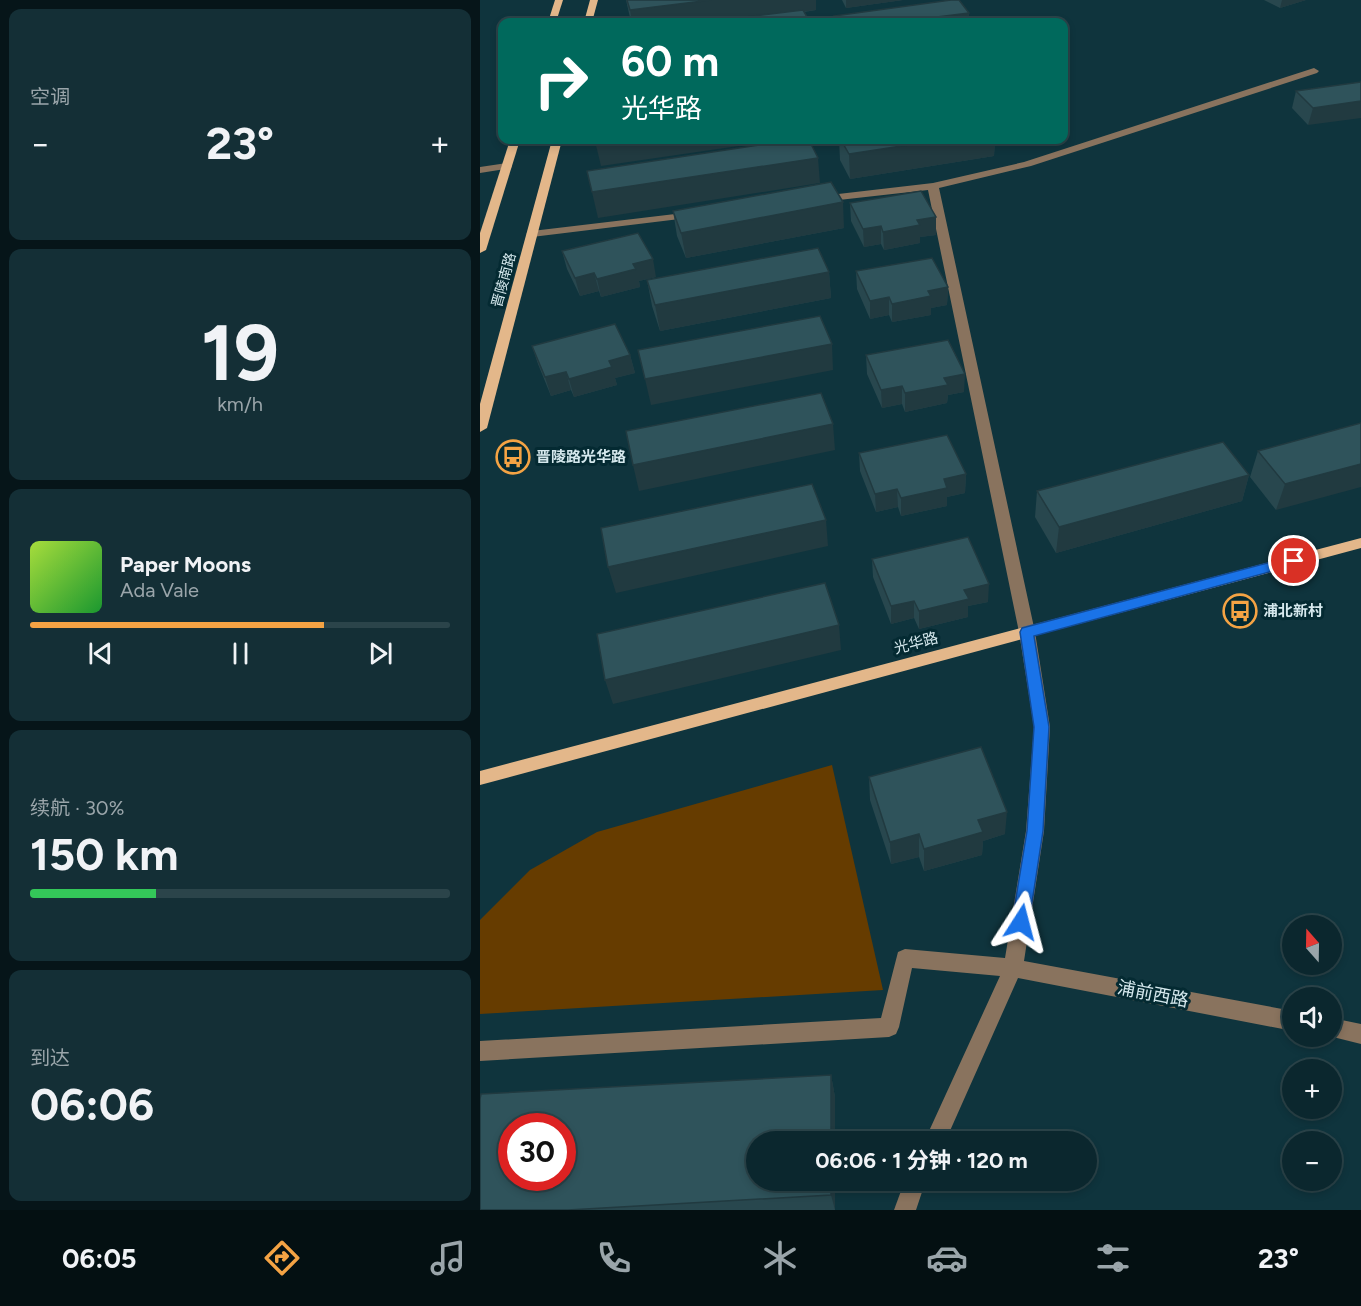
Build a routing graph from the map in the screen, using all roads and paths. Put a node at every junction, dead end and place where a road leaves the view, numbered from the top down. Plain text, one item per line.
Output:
1 (559, 0) edge
2 (594, 0) edge
3 (553, 18) edge
4 (589, 18) edge
5 (1314, 71) dead end
6 (514, 144) edge
7 (556, 144) edge
8 (507, 166) junction
9 (480, 170) edge
10 (933, 186) junction
11 (815, 200) edge
12 (709, 213) edge
13 (532, 234) junction
14 (480, 250) edge
15 (480, 428) edge
16 (1361, 543) edge
17 (1027, 632) junction
18 (480, 778) edge
19 (1013, 968) junction
20 (1282, 1019) edge
21 (1342, 1030) edge
22 (1361, 1034) edge
23 (480, 1051) edge
24 (939, 1131) edge
25 (912, 1191) edge
26 (905, 1210) edge

1 - 3 main road
2 - 4 main road
5 - 10 street
6 - 8 main road, 晋陵南路
7 - 13 main road, 晋陵南路
8 - 9 street
8 - 14 main road, 晋陵南路
10 - 11 street
10 - 17 street
12 - 13 street
13 - 15 main road, 晋陵南路
16 - 17 main road, 光华路
17 - 18 main road, 光华路
17 - 19 street
19 - 20 street, 浦前西路
19 - 23 street, 浦前西路
19 - 24 street
21 - 22 street
25 - 26 street

